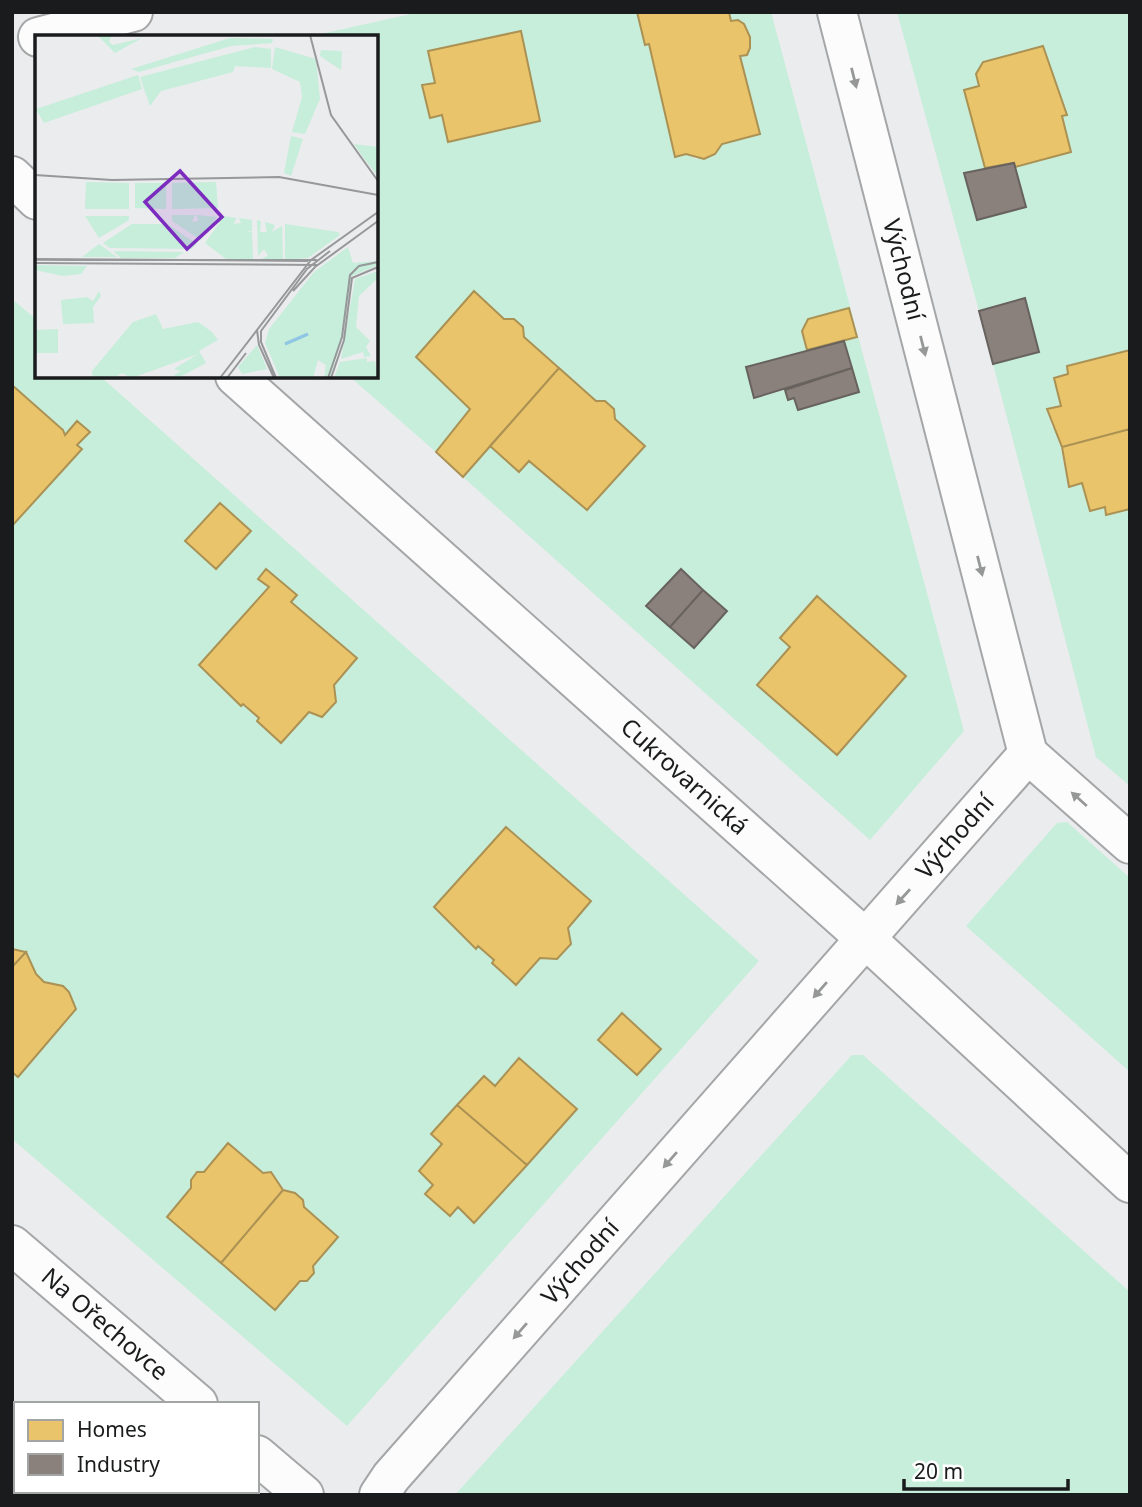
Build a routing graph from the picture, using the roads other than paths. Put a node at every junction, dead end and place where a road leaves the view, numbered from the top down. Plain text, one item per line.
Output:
1 (133, 12) edge
2 (837, 12) edge
3 (45, 35) edge
4 (35, 38) edge
5 (12, 48) edge
6 (12, 176) edge
7 (35, 198) edge
8 (237, 378) edge
9 (1028, 754) junction
10 (1130, 844) edge
11 (866, 939) junction
12 (1130, 1183) edge
13 (12, 1245) edge
14 (196, 1402) edge
15 (259, 1457) edge
16 (304, 1495) edge
17 (379, 1495) edge

1 - 3 street
2 -> 9 street, Východní
4 - 5 street
6 - 7 street
8 - 11 street, Cukrovarnická
10 -> 9 street
9 -> 11 street, Východní
11 - 12 street, Cukrovarnická
11 -> 17 street, Východní
13 - 14 street, Na Ořechovce
15 - 16 street

